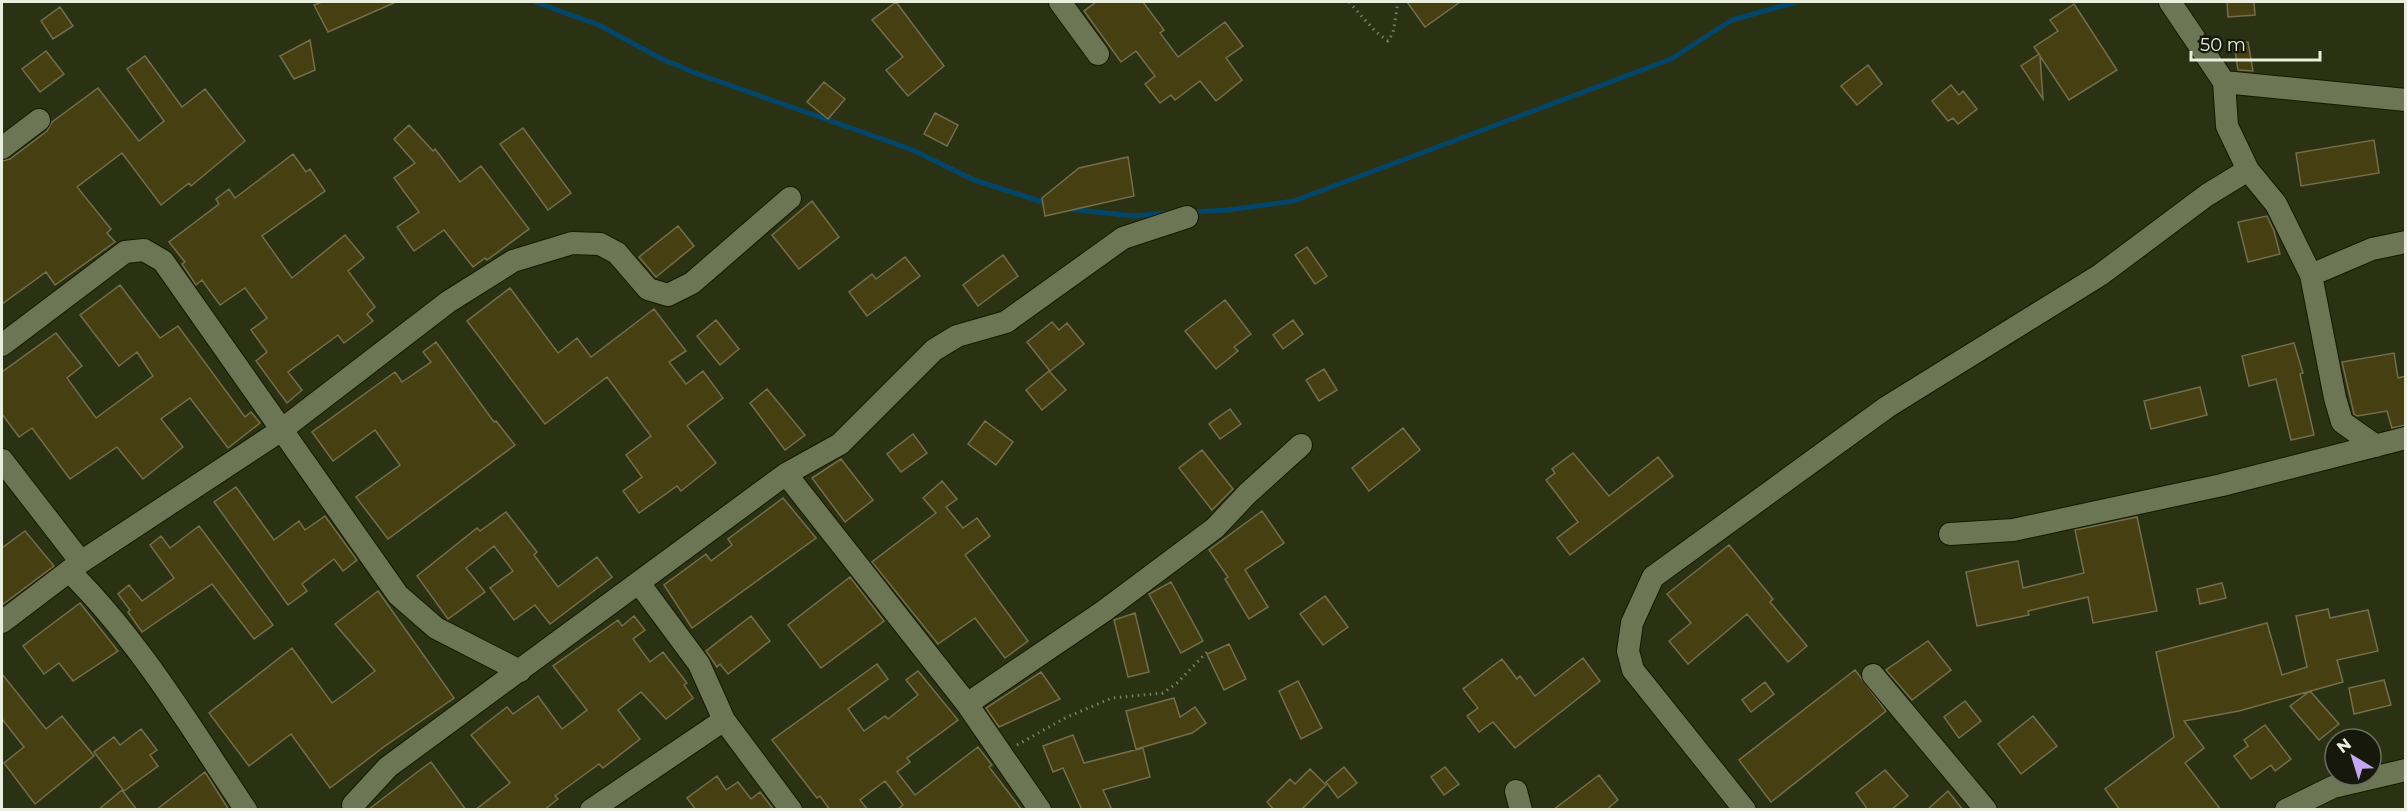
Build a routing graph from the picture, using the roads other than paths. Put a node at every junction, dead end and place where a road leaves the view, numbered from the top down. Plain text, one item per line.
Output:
1 (1060, 2) edge
2 (2170, 2) edge
3 (1098, 54) dead end
4 (2224, 82) junction
5 (2403, 105) edge
6 (39, 120) dead end
7 (2, 148) edge
8 (2248, 170) junction
9 (790, 198) dead end
10 (1187, 217) dead end
11 (2406, 242) edge
12 (2311, 276) junction
13 (2, 345) edge
14 (280, 431) junction
15 (2406, 438) edge
16 (1301, 445) dead end
17 (2376, 446) junction
18 (2, 460) edge
19 (786, 474) junction
20 (1950, 534) dead end
21 (75, 566) junction
22 (639, 583) junction
23 (2, 622) edge
24 (520, 671) junction
25 (1873, 675) dead end
26 (967, 704) junction
27 (724, 720) junction
28 (2406, 770) edge
29 (353, 805) dead end
30 (246, 810) edge
31 (591, 810) edge
32 (791, 810) edge
33 (1040, 810) edge
34 (1745, 810) edge
35 (1986, 810) edge
36 (2286, 810) edge

1 - 3 street
2 - 4 street
4 - 5 street
4 - 8 street
6 - 7 street
8 - 12 street
8 - 34 street
9 - 14 street
10 - 19 street
11 - 12 street
12 - 17 street
13 - 14 street
14 - 21 street
14 - 24 street
15 - 17 street
16 - 26 street
17 - 20 street
18 - 21 street
19 - 22 street
19 - 26 street
21 - 23 street
21 - 30 street
22 - 24 street
22 - 27 street
24 - 29 street
25 - 35 street
26 - 33 street
27 - 31 street
27 - 32 street
28 - 36 street

